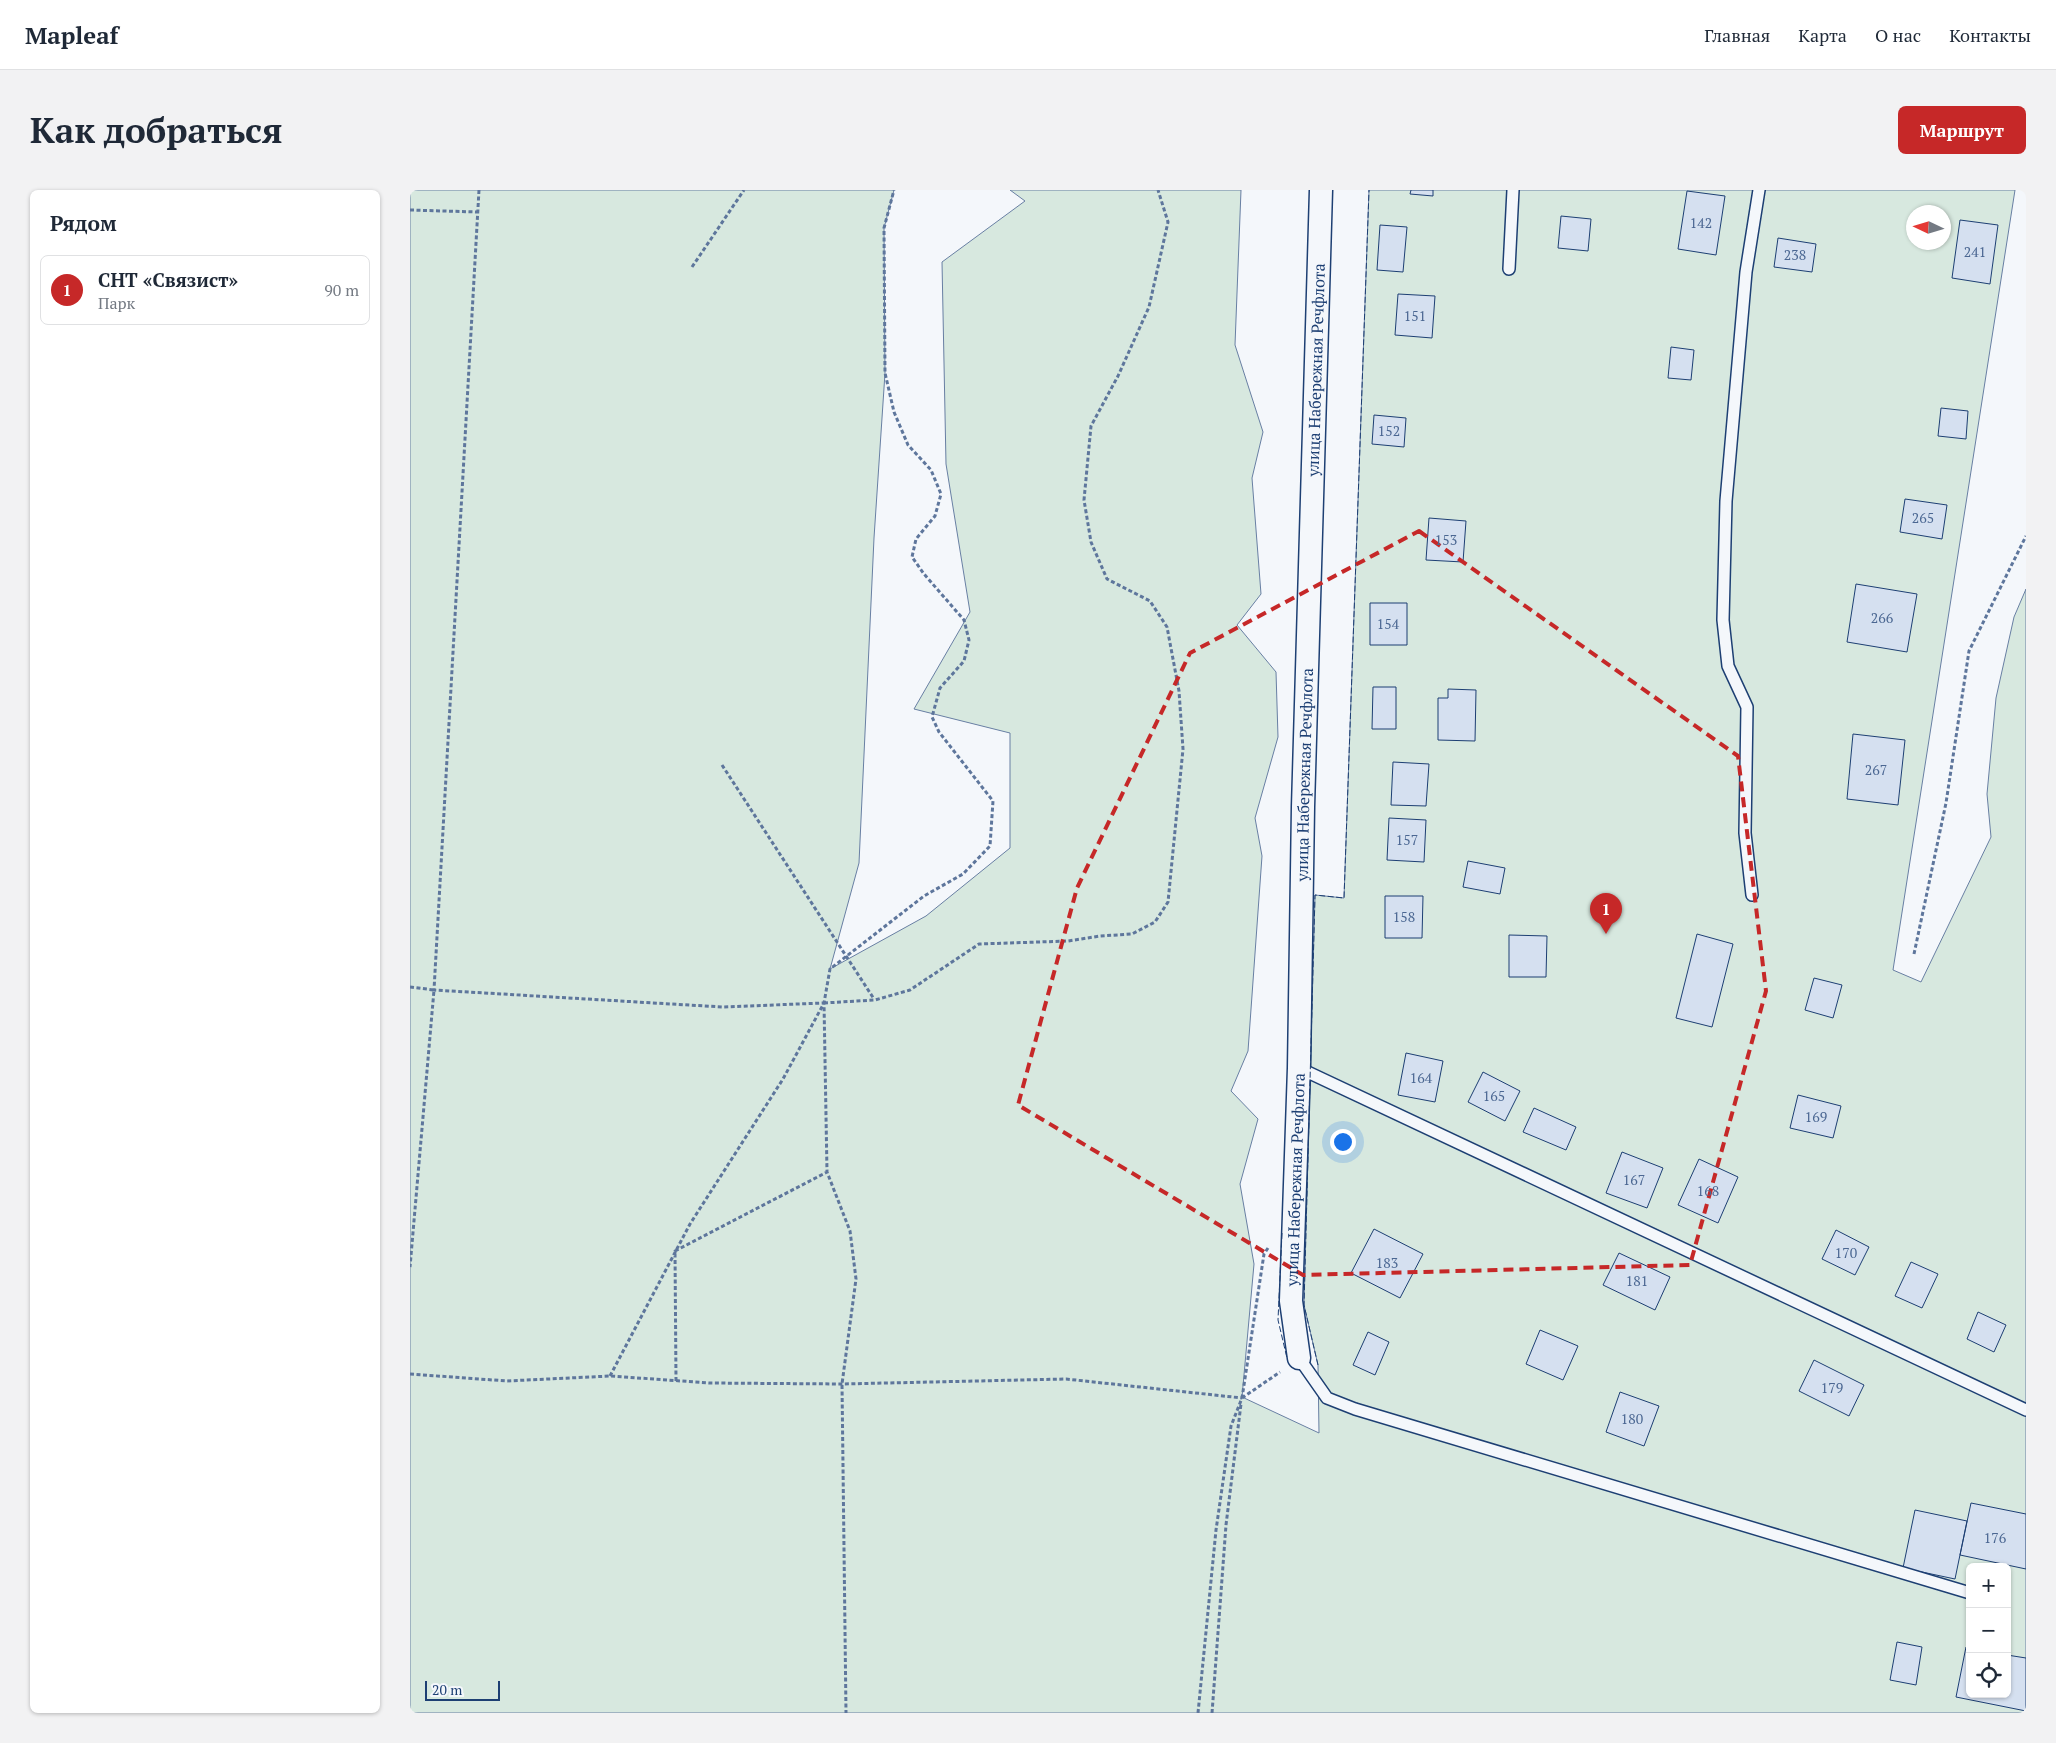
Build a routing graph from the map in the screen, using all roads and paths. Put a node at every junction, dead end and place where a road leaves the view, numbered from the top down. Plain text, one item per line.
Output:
1 (479, 190) edge
2 (744, 190) edge
3 (894, 190) edge
4 (1158, 190) edge
5 (1321, 190) edge
6 (1513, 190) edge
7 (1759, 190) edge
8 (410, 210) edge
9 (478, 212) junction
10 (692, 267) dead end
11 (1509, 269) dead end
12 (2026, 536) edge
13 (722, 765) dead end
14 (1752, 895) dead end
15 (1914, 954) dead end
16 (410, 987) edge
17 (434, 990) junction
18 (875, 1000) junction
19 (824, 1002) junction
20 (1299, 1068) junction
21 (827, 1172) junction
22 (1294, 1224) junction
23 (676, 1252) junction
24 (410, 1267) edge
25 (1298, 1358) junction
26 (410, 1374) edge
27 (610, 1376) junction
28 (676, 1381) junction
29 (842, 1384) junction
30 (1242, 1398) junction
31 (2026, 1410) edge
32 (1966, 1592) edge
33 (846, 1713) edge
34 (1198, 1713) edge
35 (1212, 1713) edge

1 - 9 path
2 - 10 path
3 - 19 path
4 - 18 path
5 - 20 street, улица Набережная Речфлота
6 - 11 lane
7 - 14 lane
8 - 9 path
9 - 17 path
12 - 15 path
13 - 18 path
16 - 17 path
17 - 19 path
17 - 24 path
18 - 19 path
19 - 21 path
19 - 23 path
20 - 22 street, улица Набережная Речфлота
20 - 31 lane
21 - 23 path
21 - 29 path
22 - 25 street, улица Набережная Речфлота
22 - 30 path
23 - 27 path
23 - 28 path
25 - 30 path
25 - 32 lane
26 - 27 path
27 - 28 path
28 - 29 path
29 - 30 path
29 - 33 path
30 - 34 path
30 - 35 path

